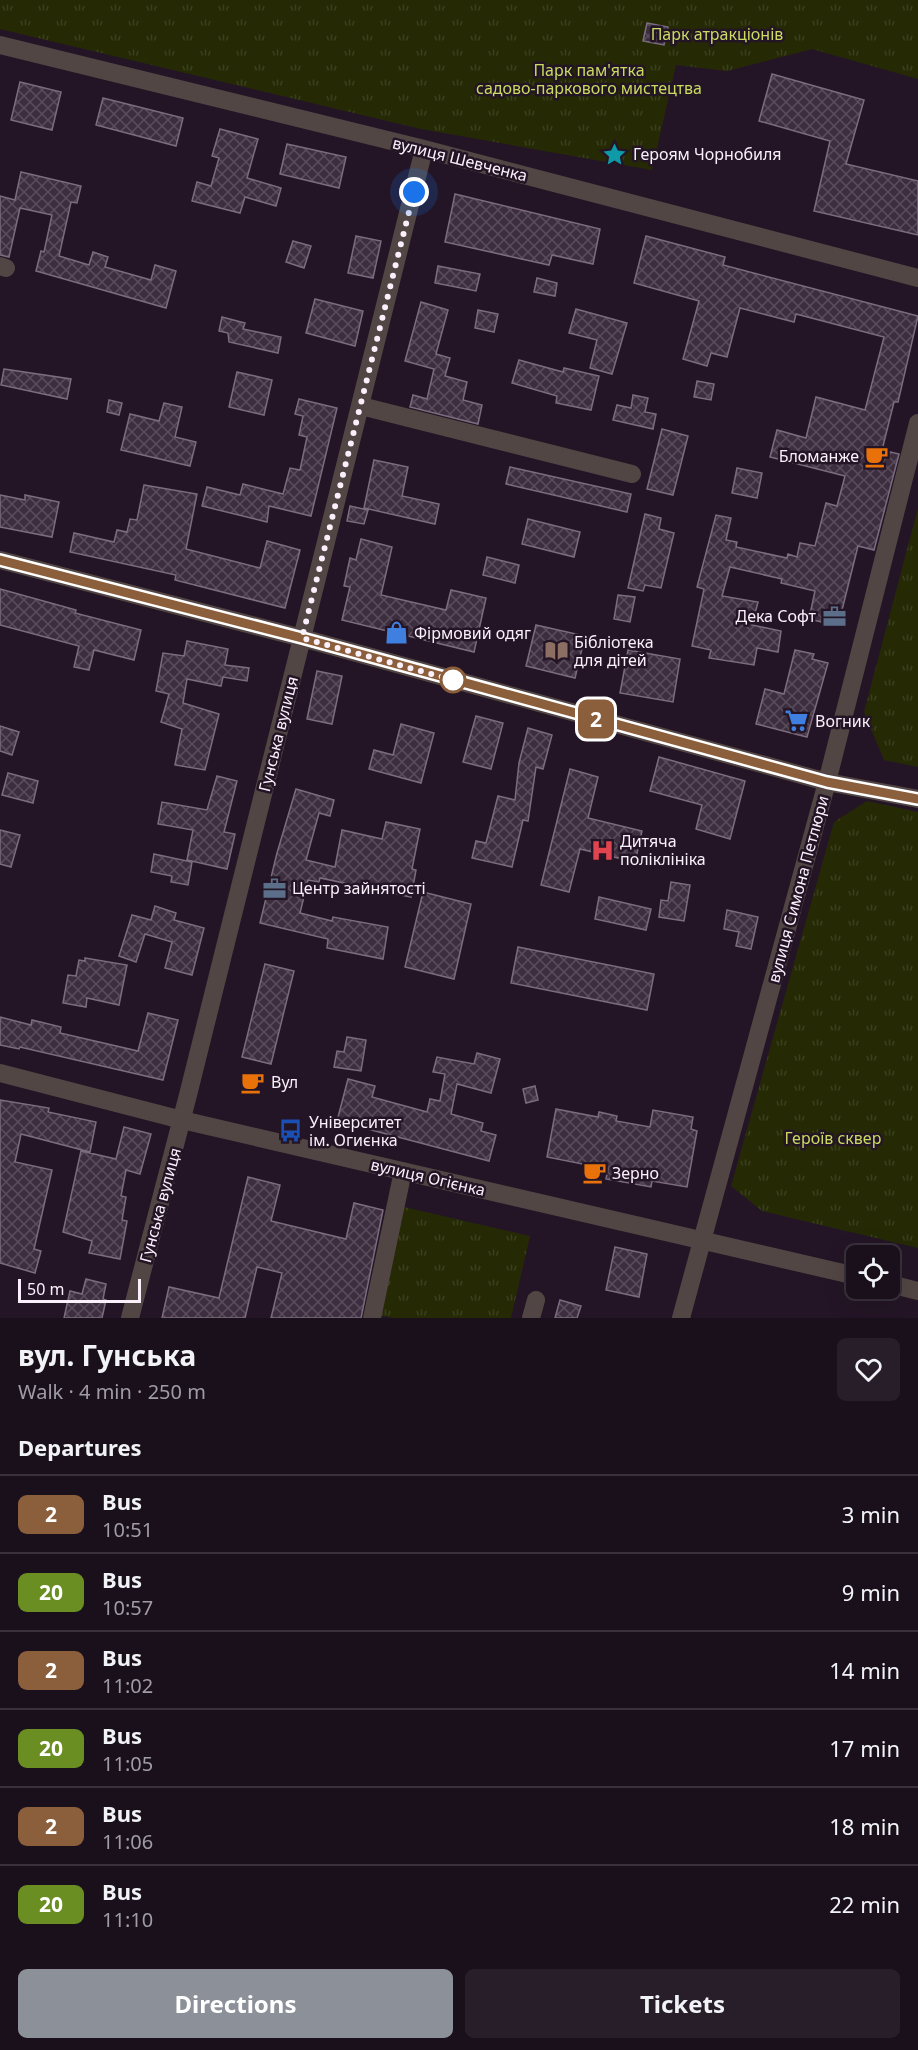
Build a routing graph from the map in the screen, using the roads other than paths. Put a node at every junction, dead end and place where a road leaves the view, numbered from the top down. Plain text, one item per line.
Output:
1 (0, 47) edge
2 (424, 149) junction
3 (918, 279) edge
4 (361, 406) junction
5 (918, 423) edge
6 (632, 474) dead end
7 (0, 560) edge
8 (302, 638) junction
9 (827, 782) junction
10 (918, 799) edge
11 (0, 1073) edge
12 (182, 1120) junction
13 (403, 1172) junction
14 (704, 1240) junction
15 (846, 1274) edge
16 (900, 1286) edge
17 (918, 1291) edge
18 (536, 1300) dead end
19 (130, 1318) edge
20 (372, 1318) edge
21 (531, 1318) edge
22 (681, 1318) edge

1 - 2 street, вулиця Шевченка
2 - 3 street, вулиця Шевченка
2 - 4 street, Гунська вулиця
4 - 6 street
4 - 8 street, Гунська вулиця
5 - 9 street, вулиця Симона Петлюри
7 - 8 street
8 - 9 street
8 - 12 street, Гунська вулиця
9 - 10 street
9 - 14 street, вулиця Симона Петлюри
11 - 12 street, вулиця Огієнка
12 - 13 street, вулиця Огієнка
12 - 19 street, Гунська вулиця
13 - 14 street, вулиця Огієнка
13 - 20 street
14 - 15 street, вулиця Огієнка
14 - 22 street, вулиця Симона Петлюри
16 - 17 street
18 - 21 street

